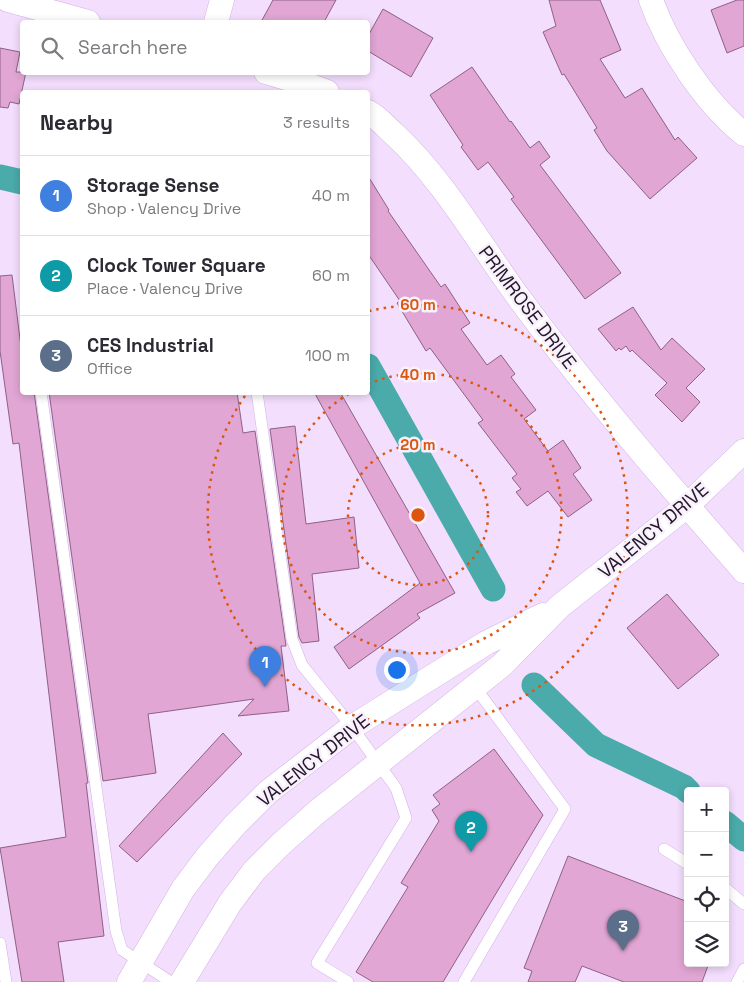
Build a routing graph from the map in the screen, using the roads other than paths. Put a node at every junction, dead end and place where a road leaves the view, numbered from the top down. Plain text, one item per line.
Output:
1 (8, 0) edge
2 (222, 0) edge
3 (651, 0) edge
4 (81, 20) edge
5 (217, 20) edge
6 (276, 75) edge
7 (322, 90) edge
8 (370, 113) edge
9 (744, 134) edge
10 (41, 395) edge
11 (257, 395) edge
12 (744, 451) edge
13 (688, 506) junction
14 (744, 572) edge
15 (560, 606) junction
16 (475, 687) junction
17 (352, 727) junction
18 (378, 763) junction
19 (664, 849) dead end
20 (684, 862) edge
21 (729, 891) edge
22 (744, 904) edge
23 (0, 943) edge
24 (744, 969) edge
25 (134, 972) edge
26 (6, 982) edge
27 (171, 982) edge
28 (182, 982) edge
29 (348, 982) edge
30 (464, 982) edge
31 (737, 982) edge

1 - 4 street
2 - 5 street
3 - 9 street
6 - 7 street
8 - 13 street, PRIMROSE DRIVE
10 - 25 lane
11 - 17 lane
12 - 13 street, VALENCY DRIVE
13 - 14 street, PRIMROSE DRIVE
13 - 15 street, VALENCY DRIVE
15 - 16 street, VALENCY DRIVE
15 - 17 street, VALENCY DRIVE
16 - 18 street, VALENCY DRIVE
16 - 30 lane
17 - 18 lane
17 - 25 street, VALENCY DRIVE
18 - 28 street, VALENCY DRIVE
18 - 29 lane
19 - 20 lane
21 - 22 lane
23 - 26 lane
24 - 31 lane
25 - 27 lane

